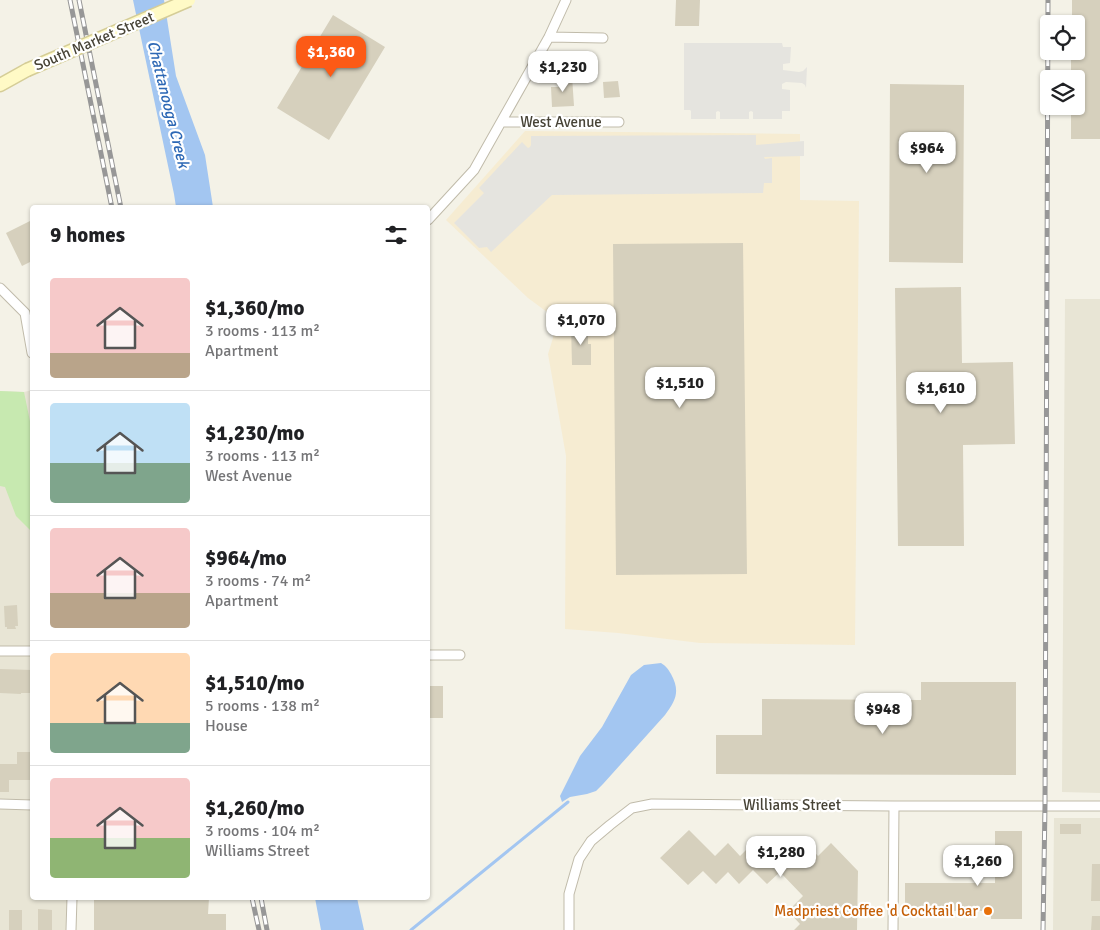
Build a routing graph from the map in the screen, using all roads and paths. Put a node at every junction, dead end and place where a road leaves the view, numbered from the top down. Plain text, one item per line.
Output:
1 (189, 0) edge
2 (566, 0) edge
3 (549, 37) junction
4 (603, 38) dead end
5 (0, 85) edge
6 (502, 122) junction
7 (619, 122) dead end
8 (430, 218) edge
9 (0, 288) edge
10 (30, 342) edge
11 (0, 651) edge
12 (30, 651) edge
13 (430, 655) edge
14 (460, 655) dead end
15 (0, 804) edge
16 (30, 805) edge
17 (894, 806) junction
18 (1100, 806) edge
19 (72, 900) edge
20 (71, 930) edge
21 (569, 930) edge
22 (893, 930) edge

1 - 5 main road, South Market Street, bridge
2 - 3 street
3 - 4 street
3 - 6 street
6 - 7 street, West Avenue
6 - 8 street
9 - 10 street
11 - 12 street
13 - 14 street
15 - 16 street
17 - 18 street, Williams Street
17 - 21 street, Williams Street
17 - 22 street
19 - 20 street

